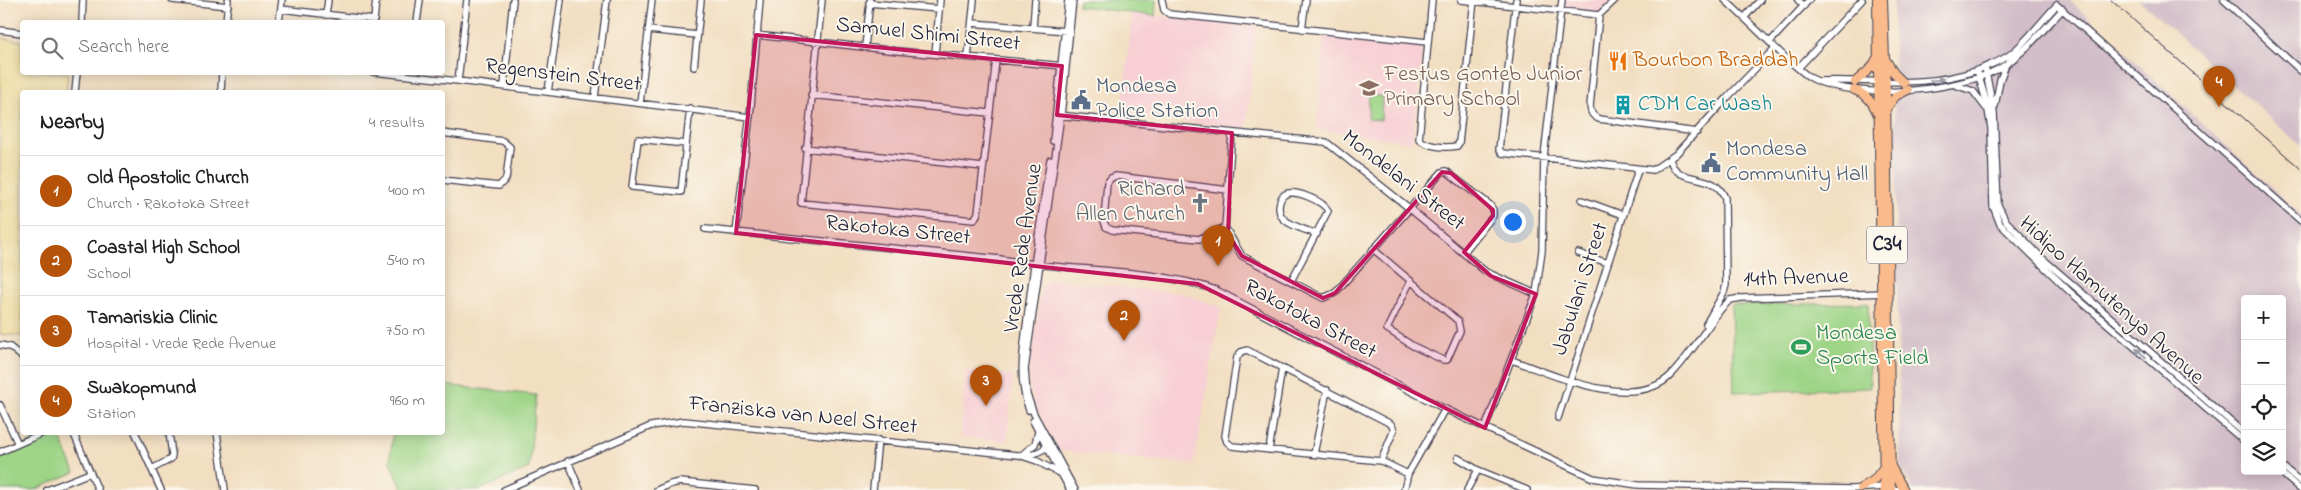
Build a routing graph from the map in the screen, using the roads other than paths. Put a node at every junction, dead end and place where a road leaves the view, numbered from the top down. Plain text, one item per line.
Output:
1 (83, 0) edge
2 (176, 0) edge
3 (282, 0) edge
4 (328, 0) edge
5 (376, 0) edge
6 (420, 0) edge
7 (467, 0) edge
8 (513, 0) edge
9 (562, 0) edge
10 (607, 0) edge
11 (652, 0) edge
12 (701, 0) edge
13 (760, 0) edge
14 (822, 0) edge
15 (940, 0) edge
16 (974, 0) edge
17 (1036, 0) edge
18 (1068, 0) edge
19 (1073, 0) edge
20 (1162, 0) edge
21 (1306, 0) edge
22 (1432, 0) edge
23 (1461, 0) edge
24 (1562, 0) edge
25 (1615, 0) edge
26 (1725, 0) edge
27 (1760, 0) edge
28 (1798, 0) edge
29 (1809, 0) edge
30 (1862, 0) edge
31 (1877, 0) edge
32 (1883, 0) edge
33 (2224, 0) edge
34 (1474, 1) edge
35 (870, 2) edge
36 (228, 3) edge
37 (1516, 3) edge
38 (1804, 6) junction
39 (281, 9) junction
40 (939, 9) junction
41 (2063, 9) junction
42 (1561, 10) junction
43 (326, 15) junction
44 (1598, 15) junction
45 (1744, 18) junction
46 (82, 20) edge
47 (226, 20) edge
48 (279, 20) edge
49 (418, 20) edge
50 (972, 23) junction
51 (1033, 27) junction
52 (1302, 29) junction
53 (0, 30) edge
54 (648, 30) junction
55 (1067, 31) junction
56 (20, 33) edge
57 (697, 35) junction
58 (756, 35) junction
59 (817, 42) junction
60 (1427, 42) junction
61 (1770, 42) junction
62 (865, 46) junction
63 (1776, 48) junction
64 (935, 54) junction
65 (968, 57) junction
66 (1881, 57) junction
67 (996, 60) junction
68 (2006, 65) junction
69 (1064, 66) junction
70 (694, 67) dead end
71 (1985, 67) junction
72 (1798, 68) junction
73 (1977, 70) junction
74 (2301, 71) edge
75 (1987, 74) junction
76 (77, 75) edge
77 (222, 75) edge
78 (412, 75) edge
79 (1980, 78) junction
80 (458, 81) junction
81 (1955, 85) junction
82 (504, 86) junction
83 (1854, 86) junction
84 (1882, 86) junction
85 (1906, 86) junction
86 (75, 90) edge
87 (221, 90) edge
88 (548, 92) junction
89 (812, 95) junction
90 (595, 97) junction
91 (640, 103) junction
92 (690, 108) junction
93 (1885, 110) junction
94 (990, 113) junction
95 (1991, 113) junction
96 (1059, 115) junction
97 (750, 117) junction
98 (1879, 117) junction
99 (1232, 132) junction
100 (1697, 132) junction
101 (445, 133) edge
102 (686, 144) junction
103 (806, 148) junction
104 (1544, 156) junction
105 (1670, 159) junction
106 (983, 167) junction
107 (1638, 170) junction
108 (445, 180) edge
109 (1228, 190) junction
110 (1582, 200) dead end
111 (1410, 208) junction
112 (1624, 215) junction
113 (2301, 221) edge
114 (1225, 227) junction
115 (705, 229) dead end
116 (736, 232) junction
117 (1317, 234) junction
118 (1373, 249) junction
119 (1464, 252) junction
120 (1578, 253) dead end
121 (1608, 263) junction
122 (1036, 266) junction
123 (1291, 281) junction
124 (1410, 282) junction
125 (1884, 293) junction
126 (1536, 294) junction
127 (0, 345) edge
128 (1693, 345) junction
129 (20, 356) edge
130 (1512, 360) junction
131 (1282, 368) junction
132 (1569, 381) junction
133 (1327, 390) junction
134 (0, 405) edge
135 (1445, 409) junction
136 (1558, 418) dead end
137 (1485, 428) junction
138 (2241, 431) edge
139 (1038, 432) junction
140 (38, 435) edge
141 (74, 435) edge
142 (136, 435) edge
143 (169, 435) edge
144 (217, 435) edge
145 (2241, 439) edge
146 (878, 440) junction
147 (18, 444) junction
148 (1048, 447) junction
149 (1269, 450) junction
150 (0, 452) edge
151 (1314, 454) junction
152 (1017, 455) junction
153 (1458, 458) dead end
154 (568, 461) junction
155 (1381, 461) junction
156 (1886, 465) junction
157 (152, 469) junction
158 (2286, 469) edge
159 (1478, 470) junction
160 (90, 472) junction
161 (1061, 474) junction
162 (1408, 474) junction
163 (2284, 475) edge
164 (2301, 482) edge
165 (1855, 489) edge
166 (1889, 489) edge
167 (47, 490) edge
168 (98, 490) edge
169 (161, 490) edge
170 (225, 490) edge
171 (504, 490) edge
172 (580, 490) edge
173 (657, 490) edge
174 (755, 490) edge
175 (873, 490) edge
176 (1070, 490) edge
177 (1074, 490) edge
178 (1404, 490) edge
179 (1467, 490) edge
180 (1527, 490) edge
181 (1904, 490) edge
182 (2301, 490) edge

1 - 46 street
2 - 36 street
3 - 39 street
4 - 43 street
5 - 43 street
6 - 49 street
7 - 80 street
8 - 82 street
9 - 88 street
10 - 90 street
11 - 54 street
12 - 57 street
13 - 58 street
14 - 59 street
15 - 40 street
16 - 50 street
17 - 51 street
18 - 55 street, Vrede Rede Avenue
19 - 55 street, Vrede Rede Avenue
20 - 52 street
21 - 52 street
22 - 60 street
23 - 34 street
24 - 42 street
25 - 44 street
26 - 45 street
27 - 45 street
28 - 38 street
29 - 38 street
30 - 72 street
31 - 66 main road, C34
32 - 66 main road, C34
33 - 74 street
34 - 37 street
34 - 60 street
35 - 40 street
35 - 62 street
36 - 47 street
37 - 42 street
37 - 104 street
38 - 61 street
39 - 43 street
39 - 48 street
40 - 64 street
41 - 68 street
41 - 71 street
41 - 113 street
42 - 44 street
42 - 104 street
44 - 100 street
45 - 61 street
50 - 51 street
50 - 65 street
51 - 55 street
52 - 60 street
53 - 56 street
54 - 57 street
54 - 91 street
55 - 69 street, Vrede Rede Avenue
57 - 70 street
58 - 59 street, Samuel Shimi Street
58 - 97 street
59 - 62 street, Samuel Shimi Street
59 - 89 street
61 - 63 street
62 - 64 street, Samuel Shimi Street
63 - 72 street
63 - 100 street
64 - 65 street, Samuel Shimi Street
65 - 67 street, Samuel Shimi Street
66 - 83 main road
66 - 84 main road, C34
66 - 85 main road
67 - 69 street, Samuel Shimi Street
67 - 94 street
68 - 75 street
68 - 95 street
69 - 96 street, Vrede Rede Avenue
71 - 73 street
71 - 75 street, Hidipo Hamutenya Avenue
72 - 83 street
73 - 79 street, Hidipo Hamutenya Avenue
85 -> 73 street
75 - 79 street
75 - 95 street, Hidipo Hamutenya Avenue
76 - 86 street
77 - 87 street
78 - 80 street, Regenstein Street
79 - 81 street
79 - 95 street, Hidipo Hamutenya Avenue
80 - 82 street, Regenstein Street
81 - 85 street
81 - 95 street
82 - 88 street, Regenstein Street
83 - 84 street
83 - 98 main road
84 - 85 street
84 - 93 main road, C34
84 - 98 main road, C34
85 - 93 main road
88 - 90 street, Regenstein Street
89 - 94 street
89 - 103 street
90 - 91 street, Regenstein Street
91 - 92 street, Regenstein Street
92 - 97 street, Regenstein Street
92 - 102 street
93 - 125 main road, C34
94 - 106 street
95 - 138 street, Hidipo Hamutenya Avenue
145 -> 95 street, Hidipo Hamutenya Avenue
96 - 99 street, Mondelani Street
96 - 122 street, Vrede Rede Avenue
97 - 116 street
98 - 125 main road, C34
99 - 109 street
99 - 111 street, Mondelani Street
100 - 105 street
101 - 108 street
102 - 102 street
103 - 106 street
103 - 106 street
104 - 107 street
104 - 126 street
105 - 107 street
105 - 128 street
107 - 112 street, Jabulani Street
109 - 114 street
109 - 114 street
110 - 112 street
111 - 118 street
111 - 119 street, Mondelani Street
111 - 119 street
112 - 121 street, Jabulani Street
114 - 123 street
115 - 116 street, Rakotoka Street
116 - 122 street, Rakotoka Street
117 - 117 street
117 - 123 street
118 - 123 street
118 - 124 street
119 - 126 street, Mondelani Street
120 - 121 street
121 - 132 street, Jabulani Street
122 - 135 street, Rakotoka Street
122 - 139 street, Vrede Rede Avenue
122 - 148 street, Vrede Rede Avenue
124 - 124 street
125 - 128 street, 14th Avenue
125 - 156 main road, C34
126 - 130 street
127 - 129 street
128 - 132 street, 14th Avenue
130 - 132 street, 14th Avenue
130 - 137 street
131 - 133 street
131 - 149 street
131 - 149 street
132 - 136 street, Jabulani Street
133 - 151 street
133 - 155 street
134 - 147 street
135 - 137 street, Rakotoka Street
135 - 162 street
137 - 165 street, Rakotoka Street
139 - 148 street, Vrede Rede Avenue
139 - 152 street
140 - 147 street
141 - 160 street
142 - 157 street
143 - 157 street
144 - 170 street
146 - 152 street, Franziska van Neel Street
146 - 154 street, Franziska van Neel Street
146 - 175 street
147 - 150 street
148 - 152 street, Franziska van Neel Street
148 - 161 street, Vrede Rede Avenue
148 - 177 street, Vrede Rede Avenue
149 - 151 street
151 - 155 street
152 - 161 street
153 - 159 street
154 - 171 street, Franziska van Neel Street
154 - 172 street
155 - 162 street
156 - 165 main road
156 - 166 main road, C34
156 - 181 main road
157 - 169 street
158 - 164 street
159 - 179 street
159 - 180 street
160 - 167 street
160 - 168 street
161 - 176 street, Vrede Rede Avenue
162 - 178 street
163 - 182 street
165 - 166 street, Rakotoka Street
173 - 174 street

